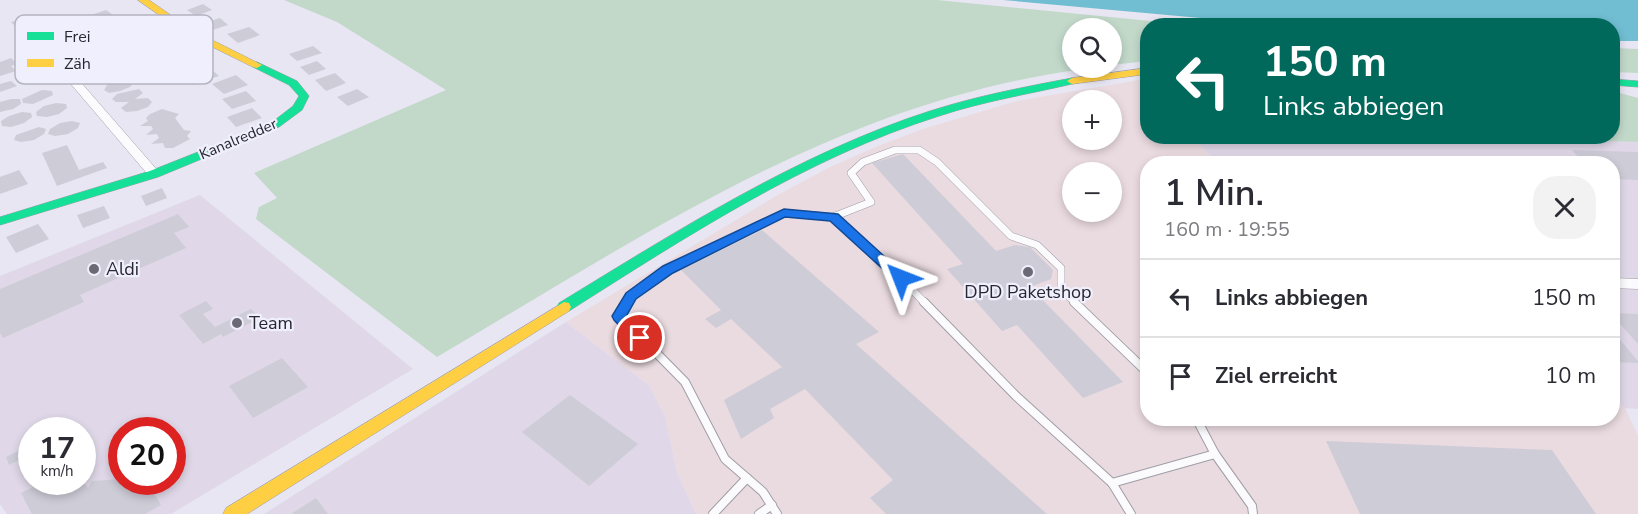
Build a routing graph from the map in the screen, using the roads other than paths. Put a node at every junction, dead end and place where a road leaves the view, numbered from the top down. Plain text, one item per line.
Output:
1 (143, 0) edge
2 (165, 15) edge
3 (213, 43) edge
4 (1140, 72) edge
5 (1620, 83) edge
6 (77, 84) edge
7 (1638, 84) edge
8 (154, 174) junction
9 (833, 217) junction
10 (0, 221) edge
11 (1620, 283) edge
12 (1638, 284) edge
13 (1140, 365) edge
14 (1200, 426) edge
15 (1215, 454) junction
16 (747, 478) junction
17 (1112, 483) junction
18 (772, 505) junction
19 (232, 514) edge
20 (713, 514) edge
21 (759, 514) edge
22 (777, 514) edge
23 (1131, 514) edge
24 (1253, 514) edge

1 - 2 main road, Kanalredder
3 - 8 main road, Kanalredder
4 - 19 main road
5 - 7 main road
6 - 8 street
8 - 10 main road, Kanalredder
9 - 13 lane
9 - 16 lane
9 - 17 lane
11 - 12 street
14 - 15 lane
15 - 17 lane
15 - 24 lane
16 - 18 lane
16 - 20 lane
17 - 23 lane
18 - 21 lane
18 - 22 lane

